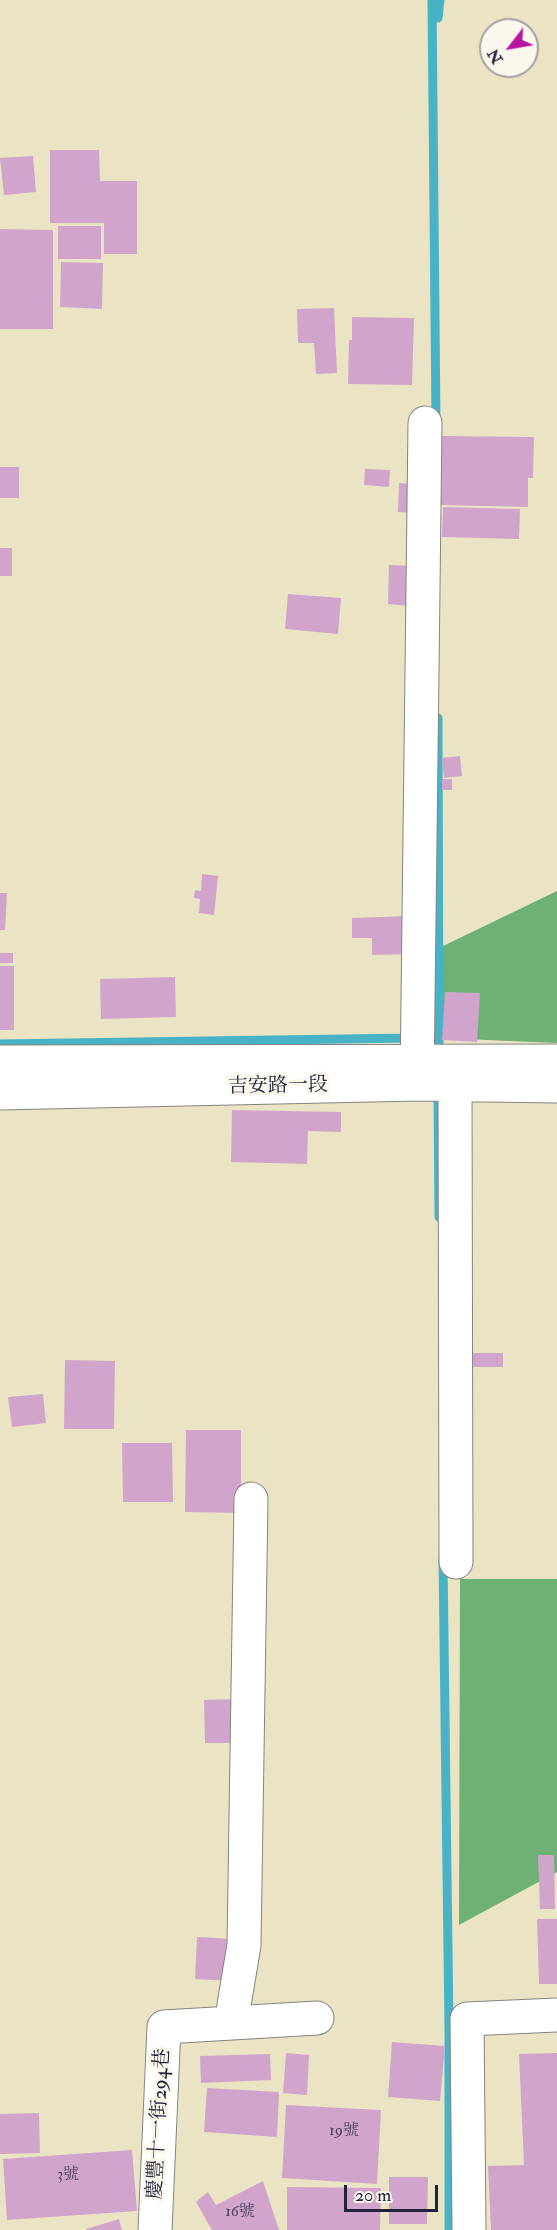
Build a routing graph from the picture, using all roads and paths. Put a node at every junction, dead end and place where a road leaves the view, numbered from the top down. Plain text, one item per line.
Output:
1 (425, 423) dead end
2 (557, 1061) edge
3 (0, 1062) edge
4 (417, 1073) junction
5 (456, 1084) junction
6 (557, 1086) edge
7 (0, 1093) edge
8 (251, 1499) dead end
9 (456, 1562) dead end
10 (557, 2015) edge
11 (316, 2018) dead end
12 (231, 2023) junction
13 (155, 2230) edge
14 (469, 2230) edge

1 - 4 street
2 - 4 street, 吉安路一段
3 - 4 street, 吉安路一段
4 - 5 street, 吉安路一段
4 - 7 street, 吉安路一段
5 - 6 street, 吉安路一段
5 - 9 street
8 - 12 street
10 - 14 street
11 - 12 street, 慶豐十一街294巷
12 - 13 street, 慶豐十一街294巷

